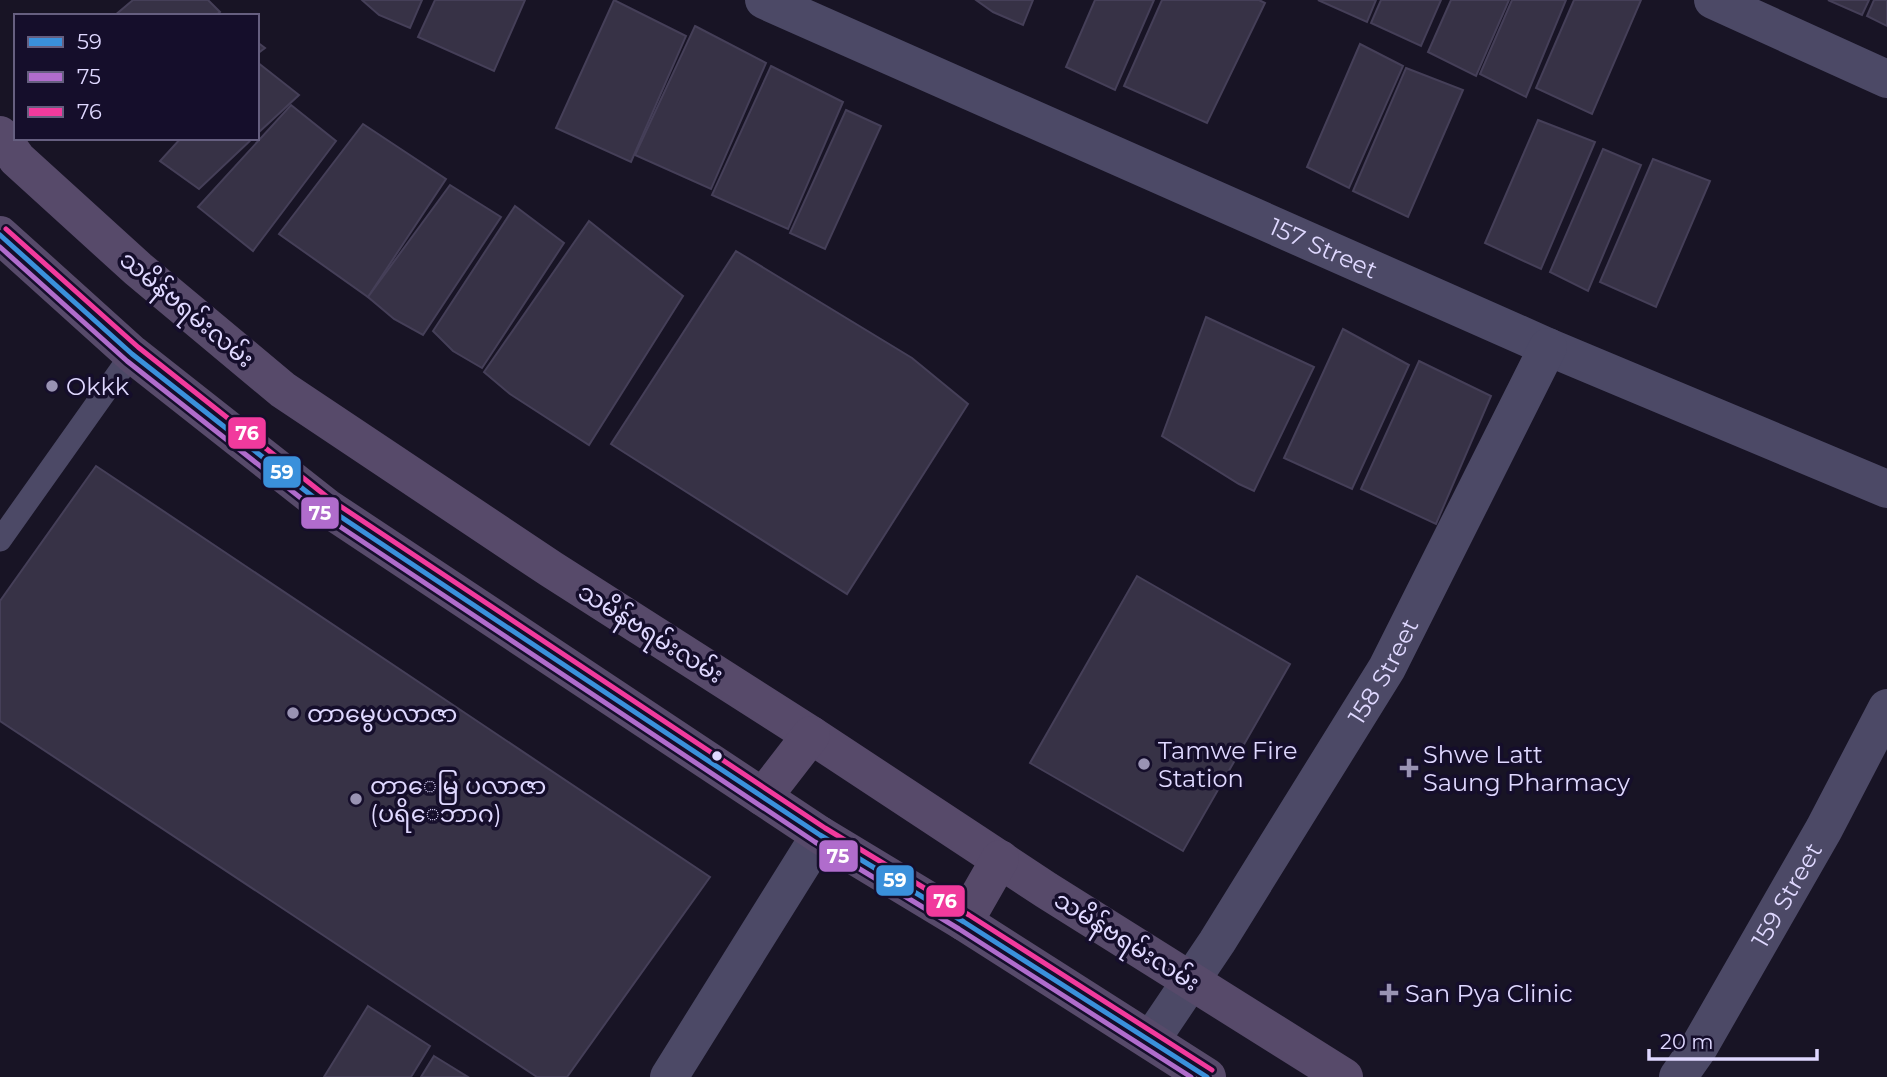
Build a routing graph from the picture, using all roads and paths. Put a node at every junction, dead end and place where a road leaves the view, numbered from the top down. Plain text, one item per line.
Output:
1 (764, 0) edge
2 (1713, 0) edge
3 (1887, 79) edge
4 (0, 135) edge
5 (0, 235) edge
6 (1548, 347) junction
7 (132, 354) junction
8 (1887, 489) edge
9 (0, 540) edge
10 (1887, 708) edge
11 (811, 735) junction
12 (763, 797) junction
13 (820, 835) junction
14 (1000, 859) junction
15 (964, 922) junction
16 (1191, 981) junction
17 (1151, 1040) junction
18 (670, 1077) edge
19 (1207, 1077) edge
20 (1344, 1077) edge
21 (1678, 1077) edge

1 - 6 street, 157 Street
2 - 3 street
4 - 11 main road, သမိန်ဗရမ်းလမ်း
5 - 7 main road
6 - 8 street, 157 Street
6 - 16 street, 158 Street
7 - 9 lane
7 - 12 main road
10 - 21 street, 159 Street
11 - 12 main road
11 - 14 main road, သမိန်ဗရမ်းလမ်း
12 - 13 main road
13 - 15 main road
13 - 18 street
14 - 15 main road
14 - 16 main road, သမိန်ဗရမ်းလမ်း
15 - 17 main road
16 - 17 street, 158 Street
16 - 20 main road, သမိန်ဗရမ်းလမ်း
17 - 19 main road

